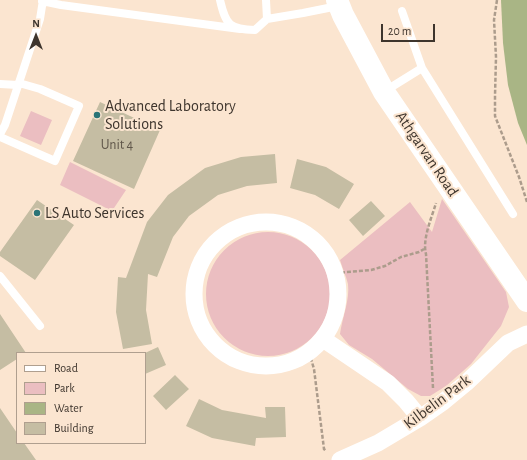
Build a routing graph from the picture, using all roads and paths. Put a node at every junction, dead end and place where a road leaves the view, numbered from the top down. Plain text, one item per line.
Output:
1 (220, 0) edge
2 (266, 0) edge
3 (497, 0) edge
4 (43, 1) edge
5 (338, 3) edge
6 (402, 11) dead end
7 (267, 19) junction
8 (240, 29) junction
9 (422, 68) junction
10 (0, 84) edge
11 (19, 84) junction
12 (384, 92) junction
13 (0, 135) edge
14 (447, 183) junction
15 (527, 202) edge
16 (513, 214) dead end
17 (424, 248) junction
18 (335, 273) junction
19 (0, 276) edge
20 (527, 301) edge
21 (40, 326) dead end
22 (527, 334) edge
23 (323, 339) junction
24 (309, 352) junction
25 (439, 404) junction
26 (420, 418) junction
27 (334, 457) edge

1 - 8 lane
2 - 7 lane
3 - 15 path
4 - 8 lane
4 - 11 lane
5 - 7 lane
5 - 12 main road, Athgarvan Road
6 - 9 lane
7 - 8 lane
9 - 12 lane
9 - 16 lane
10 - 11 lane
11 - 13 lane
11 - 13 lane
12 - 14 main road, Athgarvan Road
14 - 17 path
14 - 20 main road, Athgarvan Road
17 - 18 path
17 - 25 path
18 - 23 street
18 - 24 street
19 - 21 lane
22 - 25 street, Kilbelin Park
23 - 24 street
23 - 26 street
24 - 27 path
25 - 26 street, Kilbelin Park
26 - 27 street, Kilbelin Park

